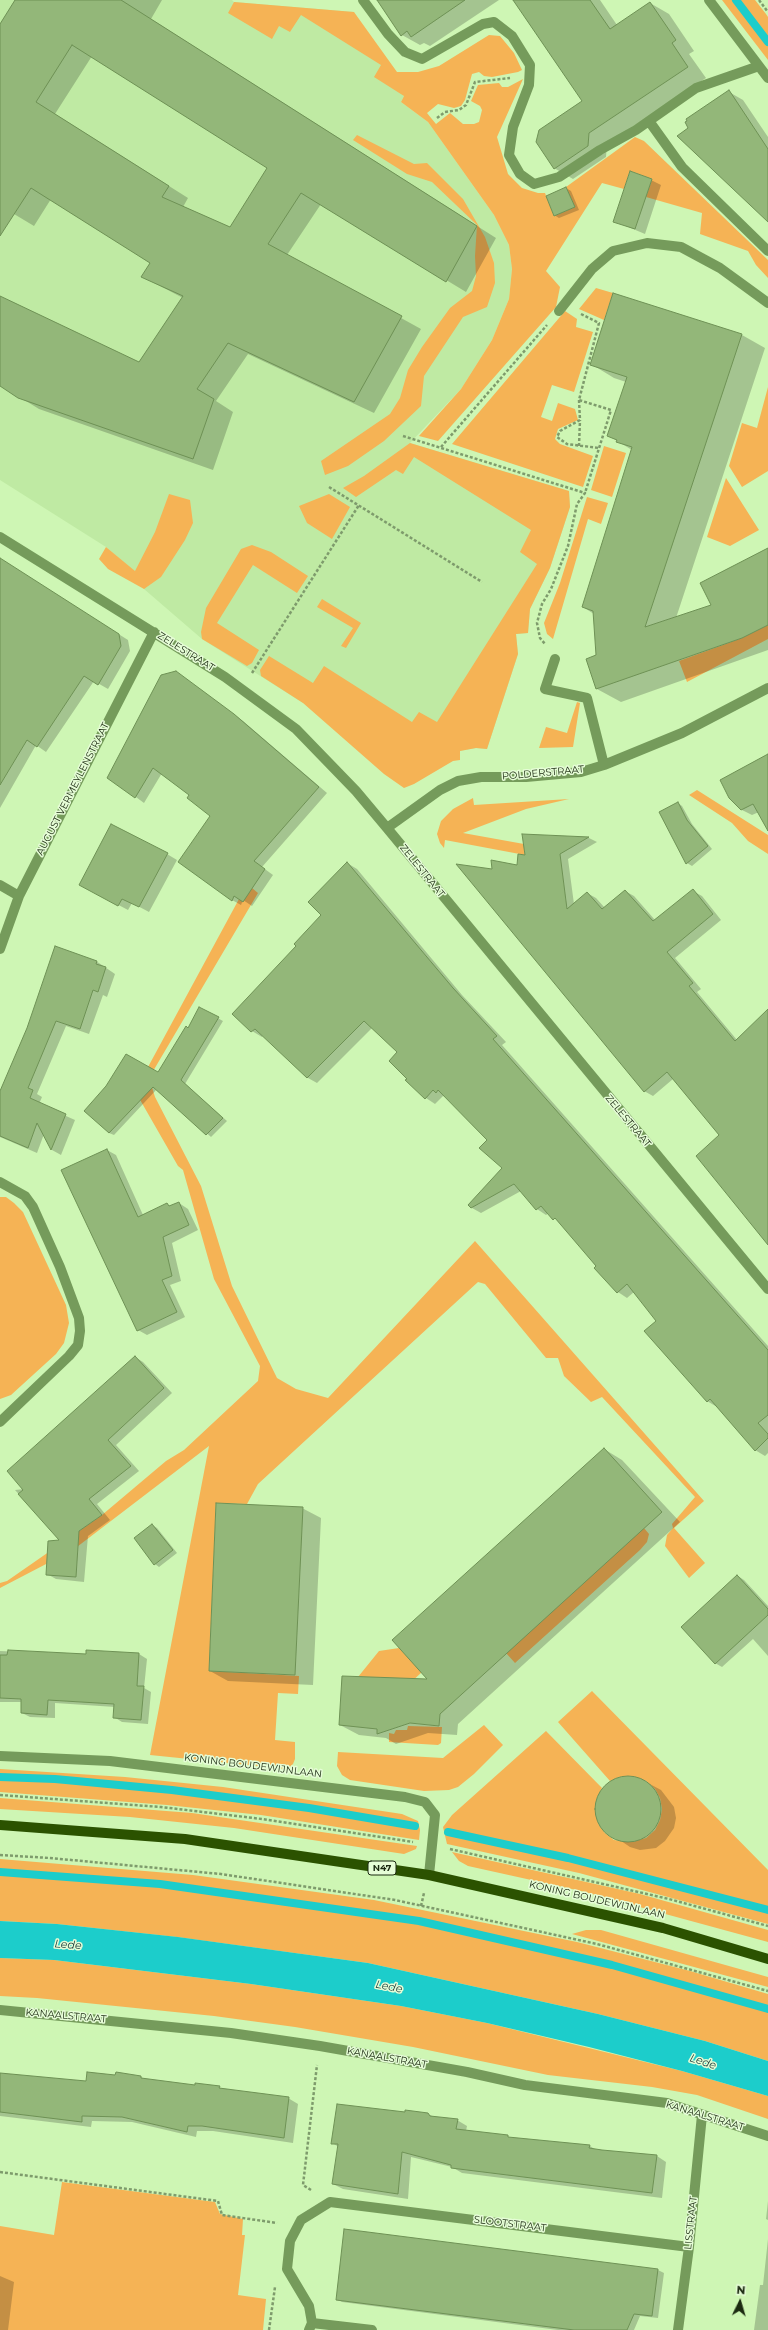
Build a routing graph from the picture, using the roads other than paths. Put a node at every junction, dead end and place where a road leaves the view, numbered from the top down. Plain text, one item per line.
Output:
1 (363, 0) edge
2 (709, 0) edge
3 (759, 66) junction
4 (768, 78) edge
5 (649, 121) junction
6 (768, 250) edge
7 (768, 304) edge
8 (559, 311) road end
9 (0, 537) edge
10 (154, 632) junction
11 (555, 659) road end
12 (768, 688) edge
13 (604, 765) junction
14 (387, 828) junction
15 (0, 886) edge
16 (19, 896) junction
17 (0, 950) edge
18 (0, 1182) edge
19 (768, 1289) edge
20 (0, 1422) edge
21 (0, 1756) edge
22 (0, 1825) edge
23 (429, 1875) junction
24 (768, 1959) edge
25 (0, 2010) edge
26 (702, 2115) junction
27 (768, 2136) edge
28 (689, 2247) junction
29 (310, 2326) edge
30 (372, 2330) edge
31 (678, 2330) edge

1 - 5 street
2 - 3 street
3 - 4 street
3 - 5 street
5 - 6 street
7 - 8 street
9 - 10 street, ZELESTRAAT
10 - 14 street, ZELESTRAAT
10 - 16 street, AUGUST VERMEYLENSTRAAT
11 - 13 street
12 - 13 street, POLDERSTRAAT
13 - 14 street, POLDERSTRAAT
14 - 19 street, ZELESTRAAT
15 - 16 street
16 - 17 street, AUGUST VERMEYLENSTRAAT
18 - 20 street
21 - 23 street, KONING BOUDEWIJNLAAN
22 - 23 main road, KONING BOUDEWIJNLAAN / N47
23 - 24 main road, KONING BOUDEWIJNLAAN / N47
25 - 26 street, KANAALSTRAAT
26 - 27 street, KANAALSTRAAT
26 - 28 street, LISSTRAAT
28 - 29 street, SLOOTSTRAAT
28 - 31 street, LISSTRAAT
29 - 30 street

